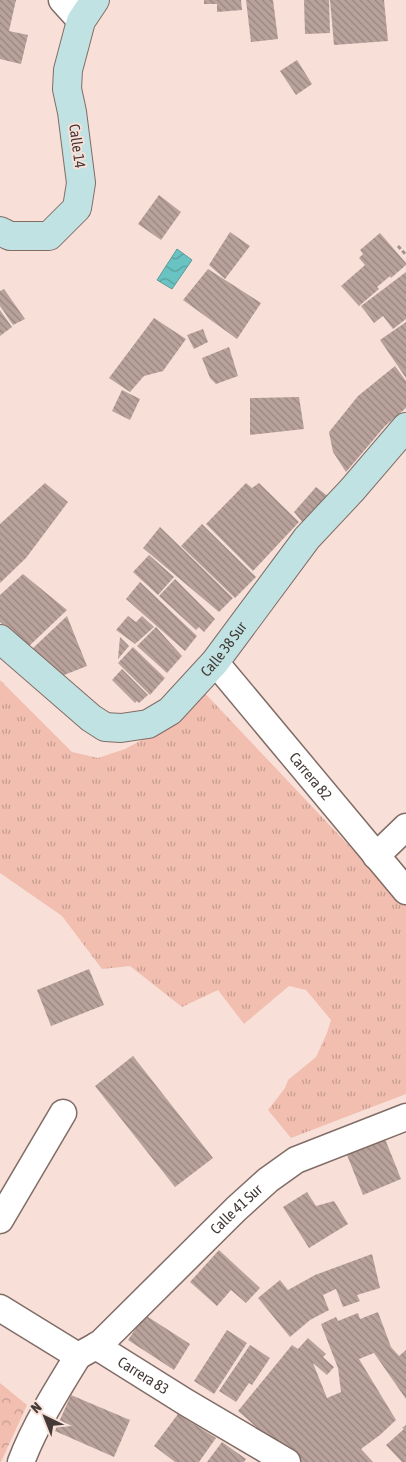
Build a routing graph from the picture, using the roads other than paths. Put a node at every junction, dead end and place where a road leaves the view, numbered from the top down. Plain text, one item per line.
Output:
1 (62, 0) edge
2 (88, 11) edge
3 (0, 231) edge
4 (406, 427) edge
5 (0, 639) edge
6 (214, 662) junction
7 (406, 827) edge
8 (376, 856) junction
9 (406, 891) edge
10 (63, 1113) dead end
11 (406, 1117) edge
12 (0, 1220) edge
13 (0, 1308) edge
14 (87, 1351) junction
15 (21, 1462) edge
16 (287, 1462) edge

1 - 2 street
2 - 3 street, Calle 14
4 - 6 street, Calle 38 Sur
5 - 6 street, Calle 38 Sur
6 - 8 street, Carrera 82
7 - 8 street
8 - 9 street, Carrera 82
10 - 12 street
11 - 14 street, Calle 41 Sur
13 - 14 street, Carrera 83
14 - 15 street, Calle 41 Sur
14 - 16 street, Carrera 83

